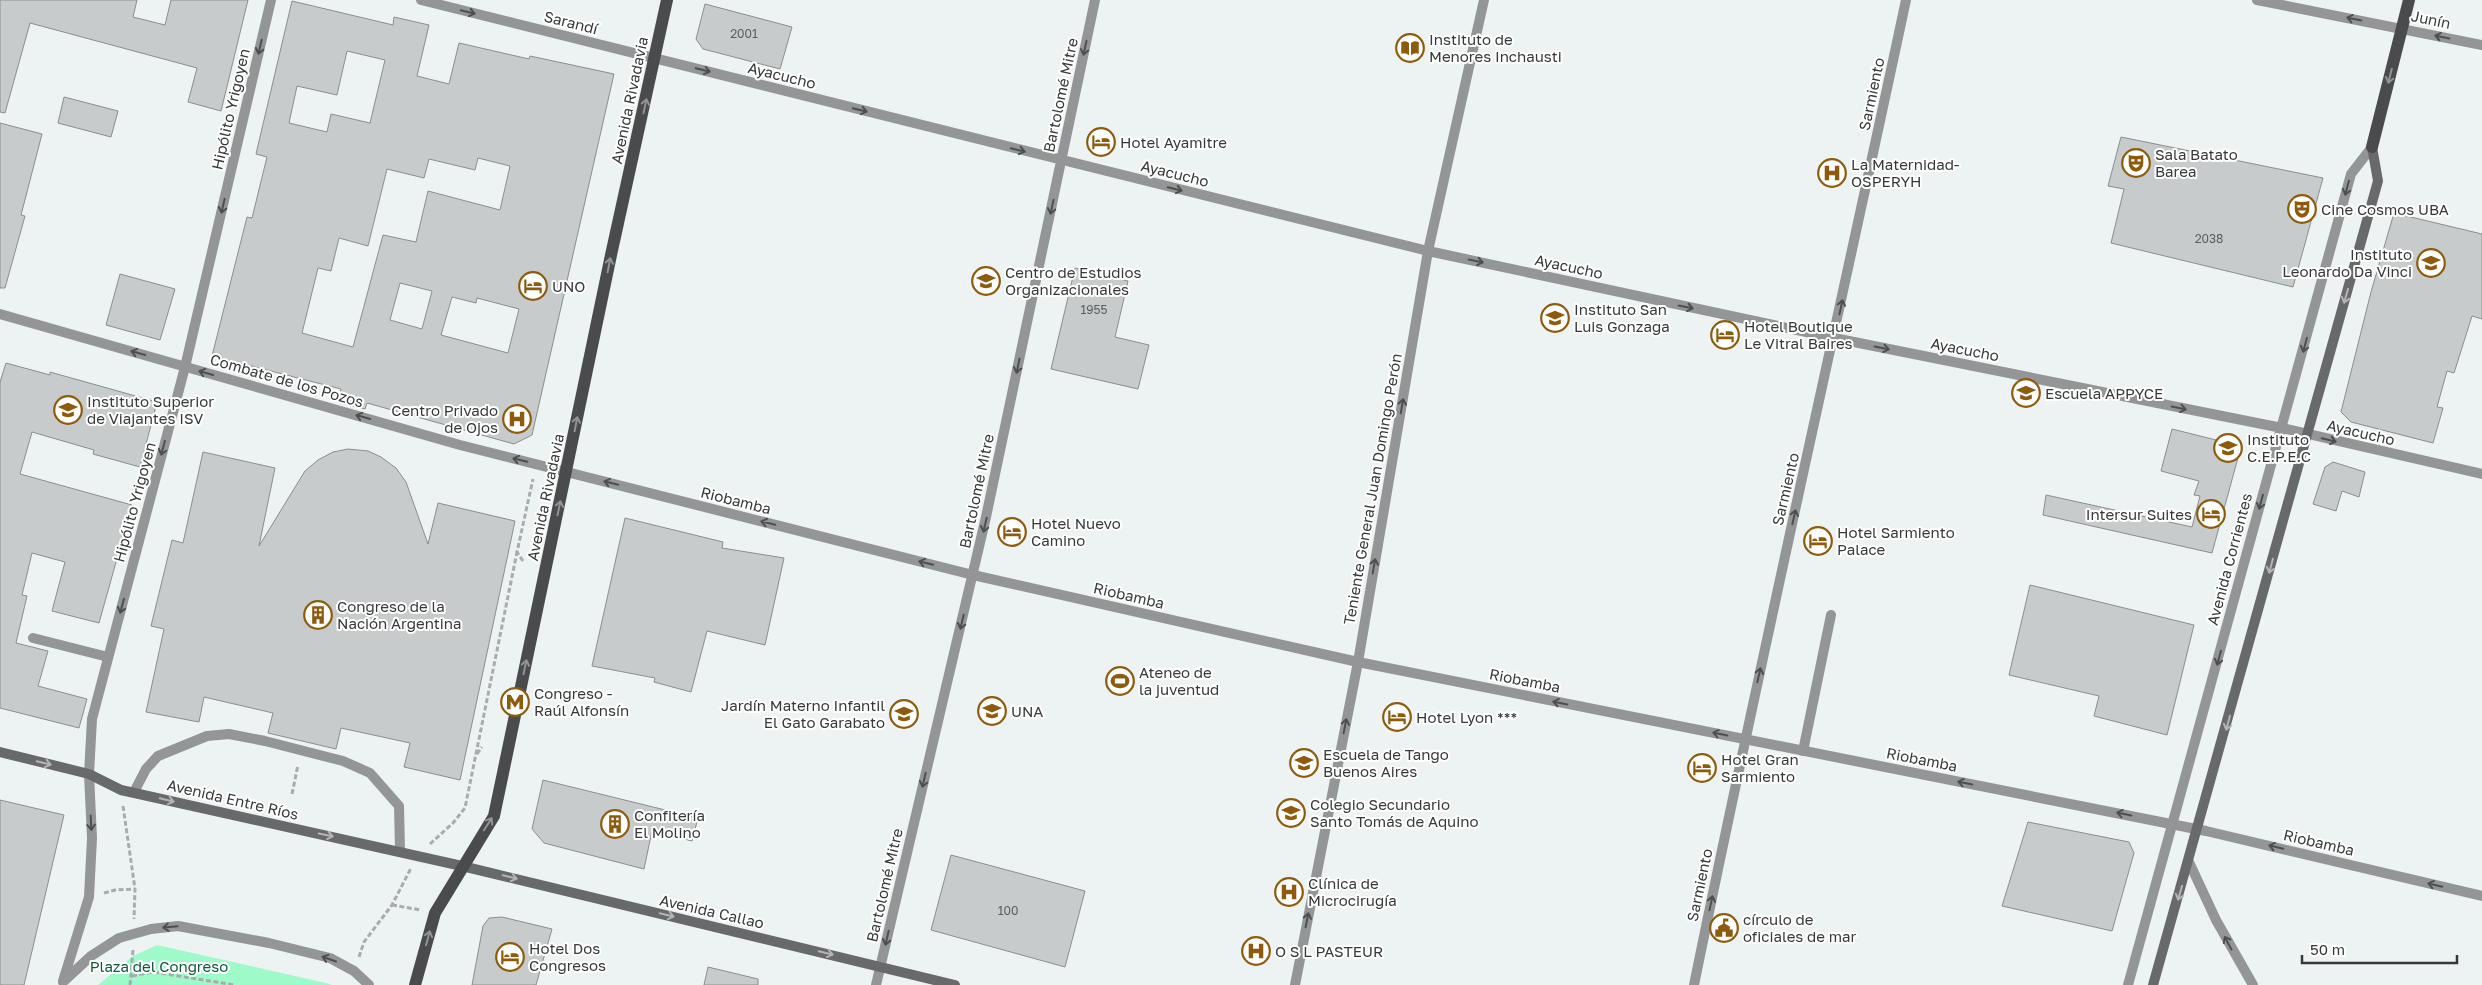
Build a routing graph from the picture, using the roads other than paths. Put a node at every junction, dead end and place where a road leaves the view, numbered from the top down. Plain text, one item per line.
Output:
1 (271, 0) edge
2 (421, 0) edge
3 (667, 0) edge
4 (1095, 0) edge
5 (1484, 0) edge
6 (1906, 0) edge
7 (2257, 0) edge
8 (2409, 0) edge
9 (2402, 28) junction
10 (2482, 45) edge
11 (655, 58) junction
12 (2372, 147) junction
13 (1062, 161) junction
14 (1428, 251) junction
15 (0, 314) edge
16 (1834, 338) junction
17 (185, 367) junction
18 (2282, 428) junction
19 (2307, 435) junction
20 (567, 472) junction
21 (2482, 474) edge
22 (973, 575) junction
23 (1831, 616) dead end
24 (33, 638) dead end
25 (108, 657) junction
26 (1358, 662) junction
27 (1744, 739) junction
28 (1804, 751) junction
29 (0, 752) edge
30 (88, 774) junction
31 (134, 792) junction
32 (2172, 824) junction
33 (2198, 830) junction
34 (400, 851) junction
35 (2189, 862) junction
36 (462, 866) junction
37 (2482, 896) edge
38 (880, 966) junction
39 (63, 984) edge
40 (369, 985) edge
41 (415, 985) edge
42 (876, 985) edge
43 (955, 985) edge
44 (1294, 985) edge
45 (1694, 985) edge
46 (2128, 985) edge
47 (2153, 985) edge
48 (2253, 985) edge

1 -> 17 street, Hipólito Yrigoyen
2 -> 11 street, Sarandí
3 - 11 main road, Avenida Rivadavia
4 -> 13 street, Bartolomé Mitre
5 - 14 street, Teniente General Juan Domingo Perón
16 -> 6 street, Sarmiento
9 -> 7 street, Junín
8 - 9 main road, Avenida Corrientes
10 -> 9 street, Junín
9 -> 12 main road, Avenida Corrientes
11 -> 13 street, Ayacucho
20 -> 11 main road, Avenida Rivadavia
12 -> 18 street, Avenida Corrientes
12 -> 19 main road, Avenida Corrientes
13 -> 14 street, Ayacucho
13 -> 22 street, Bartolomé Mitre
14 -> 16 street, Ayacucho
26 -> 14 street, Teniente General Juan Domingo Perón
17 -> 15 street, Combate de los Pozos
16 -> 18 street, Ayacucho
27 -> 16 street, Sarmiento
20 -> 17 street, Combate de los Pozos
17 -> 25 street, Hipólito Yrigoyen
18 - 19 street, Ayacucho
18 -> 32 street, Avenida Corrientes
19 -> 21 street, Ayacucho
19 -> 33 main road, Avenida Corrientes
22 -> 20 street, Riobamba
36 -> 20 main road, Avenida Rivadavia
22 - 26 street, Riobamba
22 -> 38 street, Bartolomé Mitre
23 - 28 street
24 - 25 street
25 - 30 street, Hipólito Yrigoyen
27 -> 26 street, Riobamba
44 -> 26 street, Teniente General Juan Domingo Perón
27 - 28 street, Riobamba
45 -> 27 street, Sarmiento
32 -> 28 street, Riobamba
29 -> 30 main road, Avenida Entre Ríos
30 - 31 main road, Avenida Entre Ríos
30 -> 39 street, Hipólito Yrigoyen
31 -> 34 main road, Avenida Entre Ríos
31 - 34 street
32 - 33 street, Riobamba
32 - 46 street, Avenida Corrientes
33 - 35 main road, Avenida Corrientes
37 -> 33 street, Riobamba
34 - 36 main road, Avenida Entre Ríos
35 -> 47 main road, Avenida Corrientes
48 -> 35 street
36 -> 38 main road, Avenida Callao
41 -> 36 main road, Avenida Rivadavia
38 - 42 street, Bartolomé Mitre
38 - 43 main road, Avenida Callao
40 -> 39 street

